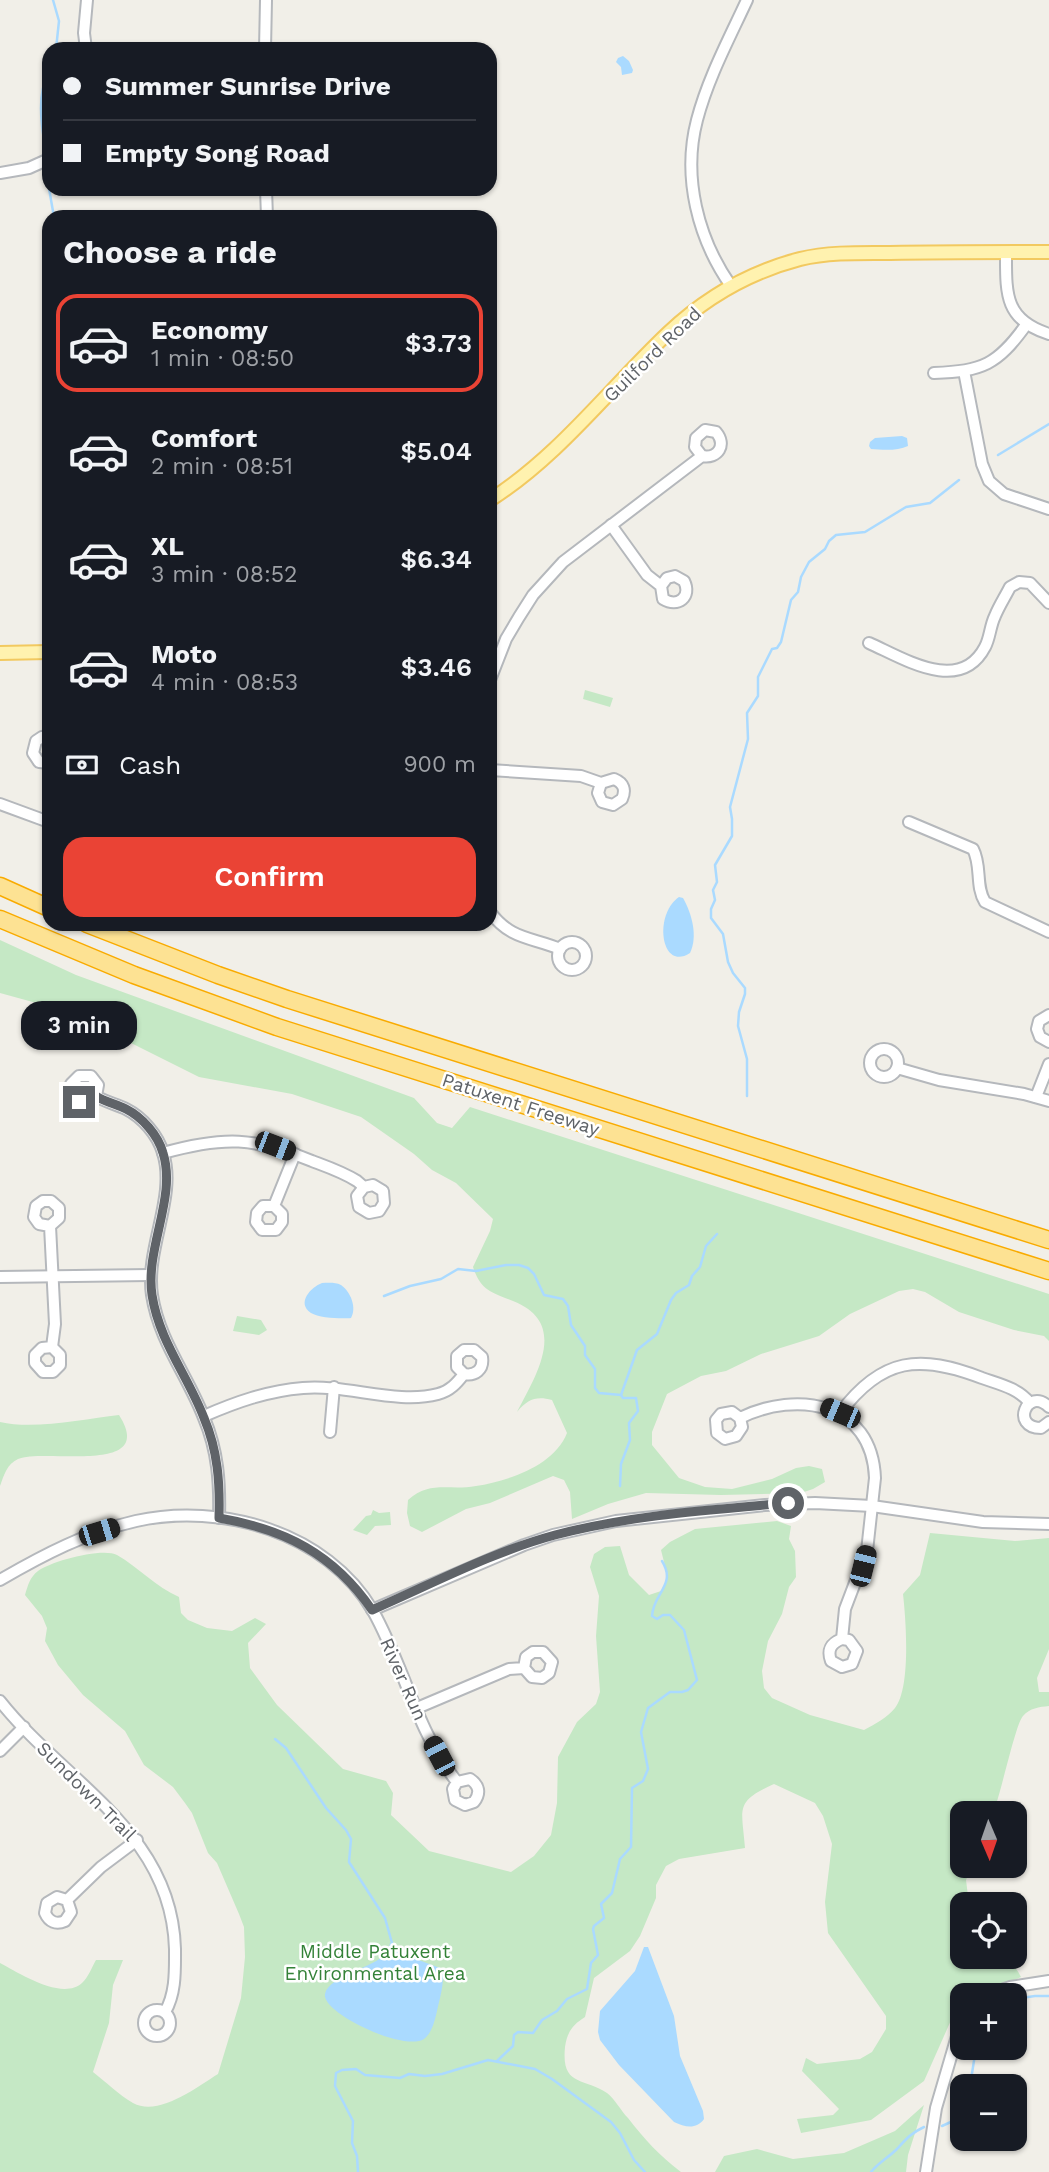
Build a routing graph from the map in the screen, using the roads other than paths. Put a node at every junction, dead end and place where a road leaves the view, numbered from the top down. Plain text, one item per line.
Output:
1 (88, 0) edge
2 (266, 0) edge
3 (747, 0) edge
4 (85, 42) edge
5 (265, 42) edge
6 (42, 162) edge
7 (0, 173) edge
8 (1006, 252) junction
9 (1049, 252) edge
10 (730, 286) junction
11 (1026, 325) junction
12 (1049, 334) edge
13 (964, 371) junction
14 (934, 373) dead end
15 (702, 456) dead end
16 (497, 495) edge
17 (1049, 509) edge
18 (611, 525) junction
19 (661, 586) dead end
20 (1049, 603) edge
21 (869, 643) dead end
22 (42, 652) edge
23 (0, 653) edge
24 (497, 662) edge
25 (42, 739) edge
26 (42, 762) edge
27 (497, 770) edge
28 (601, 783) dead end
29 (0, 804) edge
30 (42, 819) edge
31 (909, 822) dead end
32 (0, 886) edge
33 (42, 905) edge
34 (0, 919) edge
35 (497, 919) edge
36 (105, 931) edge
37 (1049, 932) edge
38 (560, 949) dead end
39 (1049, 1015) edge
40 (1049, 1042) edge
41 (1049, 1064) edge
42 (897, 1068) dead end
43 (96, 1096) dead end
44 (1036, 1097) junction
45 (1049, 1101) edge
46 (163, 1153) junction
47 (295, 1154) junction
48 (363, 1187) dead end
49 (274, 1206) dead end
50 (50, 1226) dead end
51 (1049, 1240) edge
52 (1049, 1271) edge
53 (52, 1275) junction
54 (150, 1275) junction
55 (0, 1277) edge
56 (52, 1347) dead end
57 (464, 1374) dead end
58 (334, 1387) junction
59 (1030, 1402) junction
60 (1049, 1407) edge
61 (840, 1413) junction
62 (204, 1416) junction
63 (740, 1418) dead end
64 (1049, 1422) edge
65 (330, 1432) dead end
66 (872, 1506) junction
67 (219, 1518) junction
68 (1049, 1524) edge
69 (0, 1580) edge
70 (372, 1610) junction
71 (842, 1639) dead end
72 (524, 1668) dead end
73 (0, 1701) edge
74 (417, 1708) junction
75 (24, 1727) junction
76 (0, 1751) edge
77 (457, 1782) dead end
78 (136, 1840) junction
79 (67, 1900) dead end
80 (1049, 1982) edge
81 (1027, 1985) edge
82 (165, 2012) dead end
83 (950, 2060) edge
84 (926, 2172) edge

1 - 4 street
2 - 5 street
3 - 10 street
6 - 7 street
8 - 9 main road, Guilford Road
8 - 10 main road, Guilford Road
8 - 11 street
10 - 16 main road, Guilford Road
11 - 12 street
11 - 13 street
13 - 14 street
13 - 17 street
15 - 18 street
18 - 19 street
18 - 24 street
20 - 21 street
22 - 23 main road
25 - 26 street
27 - 28 street
29 - 30 street
31 - 37 street
32 - 33 highway
34 - 52 highway, Patuxent Freeway
35 - 38 street
36 - 51 highway, Patuxent Freeway
39 - 40 street
41 - 44 street
42 - 44 street
43 - 46 street
44 - 45 street
46 - 47 street
46 - 54 street
47 - 48 street
47 - 49 street
50 - 53 street
53 - 54 street
53 - 55 street
53 - 56 street
54 - 62 street
57 - 58 street
58 - 62 street
58 - 65 street
59 - 60 street
59 - 61 street
59 - 64 street
61 - 63 street
61 - 66 street
62 - 67 street
66 - 68 street
66 - 70 street
66 - 71 street
67 - 69 street, River Run
67 - 70 street, River Run
70 - 74 street, River Run
72 - 74 street
73 - 75 street, Sundown Trail
74 - 77 street, River Run
75 - 76 street
75 - 78 street, Sundown Trail
78 - 79 street
78 - 82 street, Sundown Trail
80 - 81 street
83 - 84 street

